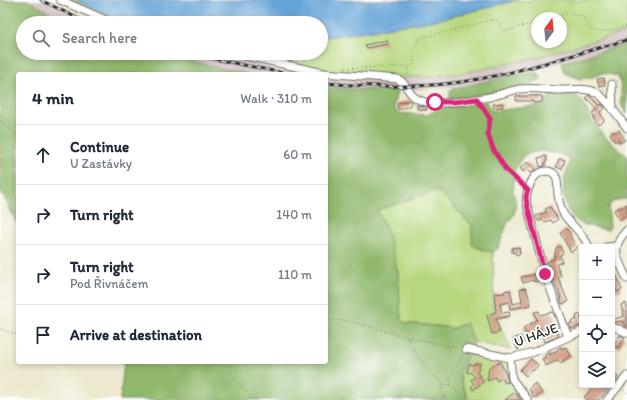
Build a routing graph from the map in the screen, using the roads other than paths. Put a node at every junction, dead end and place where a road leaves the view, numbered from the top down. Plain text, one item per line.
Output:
1 (60, 0) edge
2 (97, 16) edge
3 (264, 60) edge
4 (319, 72) edge
5 (328, 73) edge
6 (612, 84) dead end
7 (613, 110) junction
8 (627, 128) edge
9 (627, 230) edge
10 (587, 244) edge
11 (616, 246) joint
12 (627, 279) edge
13 (615, 328) edge
14 (579, 332) edge
15 (627, 333) edge
16 (568, 337) junction
17 (466, 350) road end
18 (510, 358) junction
19 (627, 376) edge
20 (528, 400) edge
21 (607, 400) edge

1 - 2 street
3 - 4 street
5 - 7 street
6 - 7 street
7 - 8 street
9 - 11 street
10 - 16 street
11 - 12 street
13 - 15 street
14 - 16 street, U HÁJE
16 - 18 street, U HÁJE
17 - 18 street, U HÁJE
18 - 20 street
19 - 21 street

